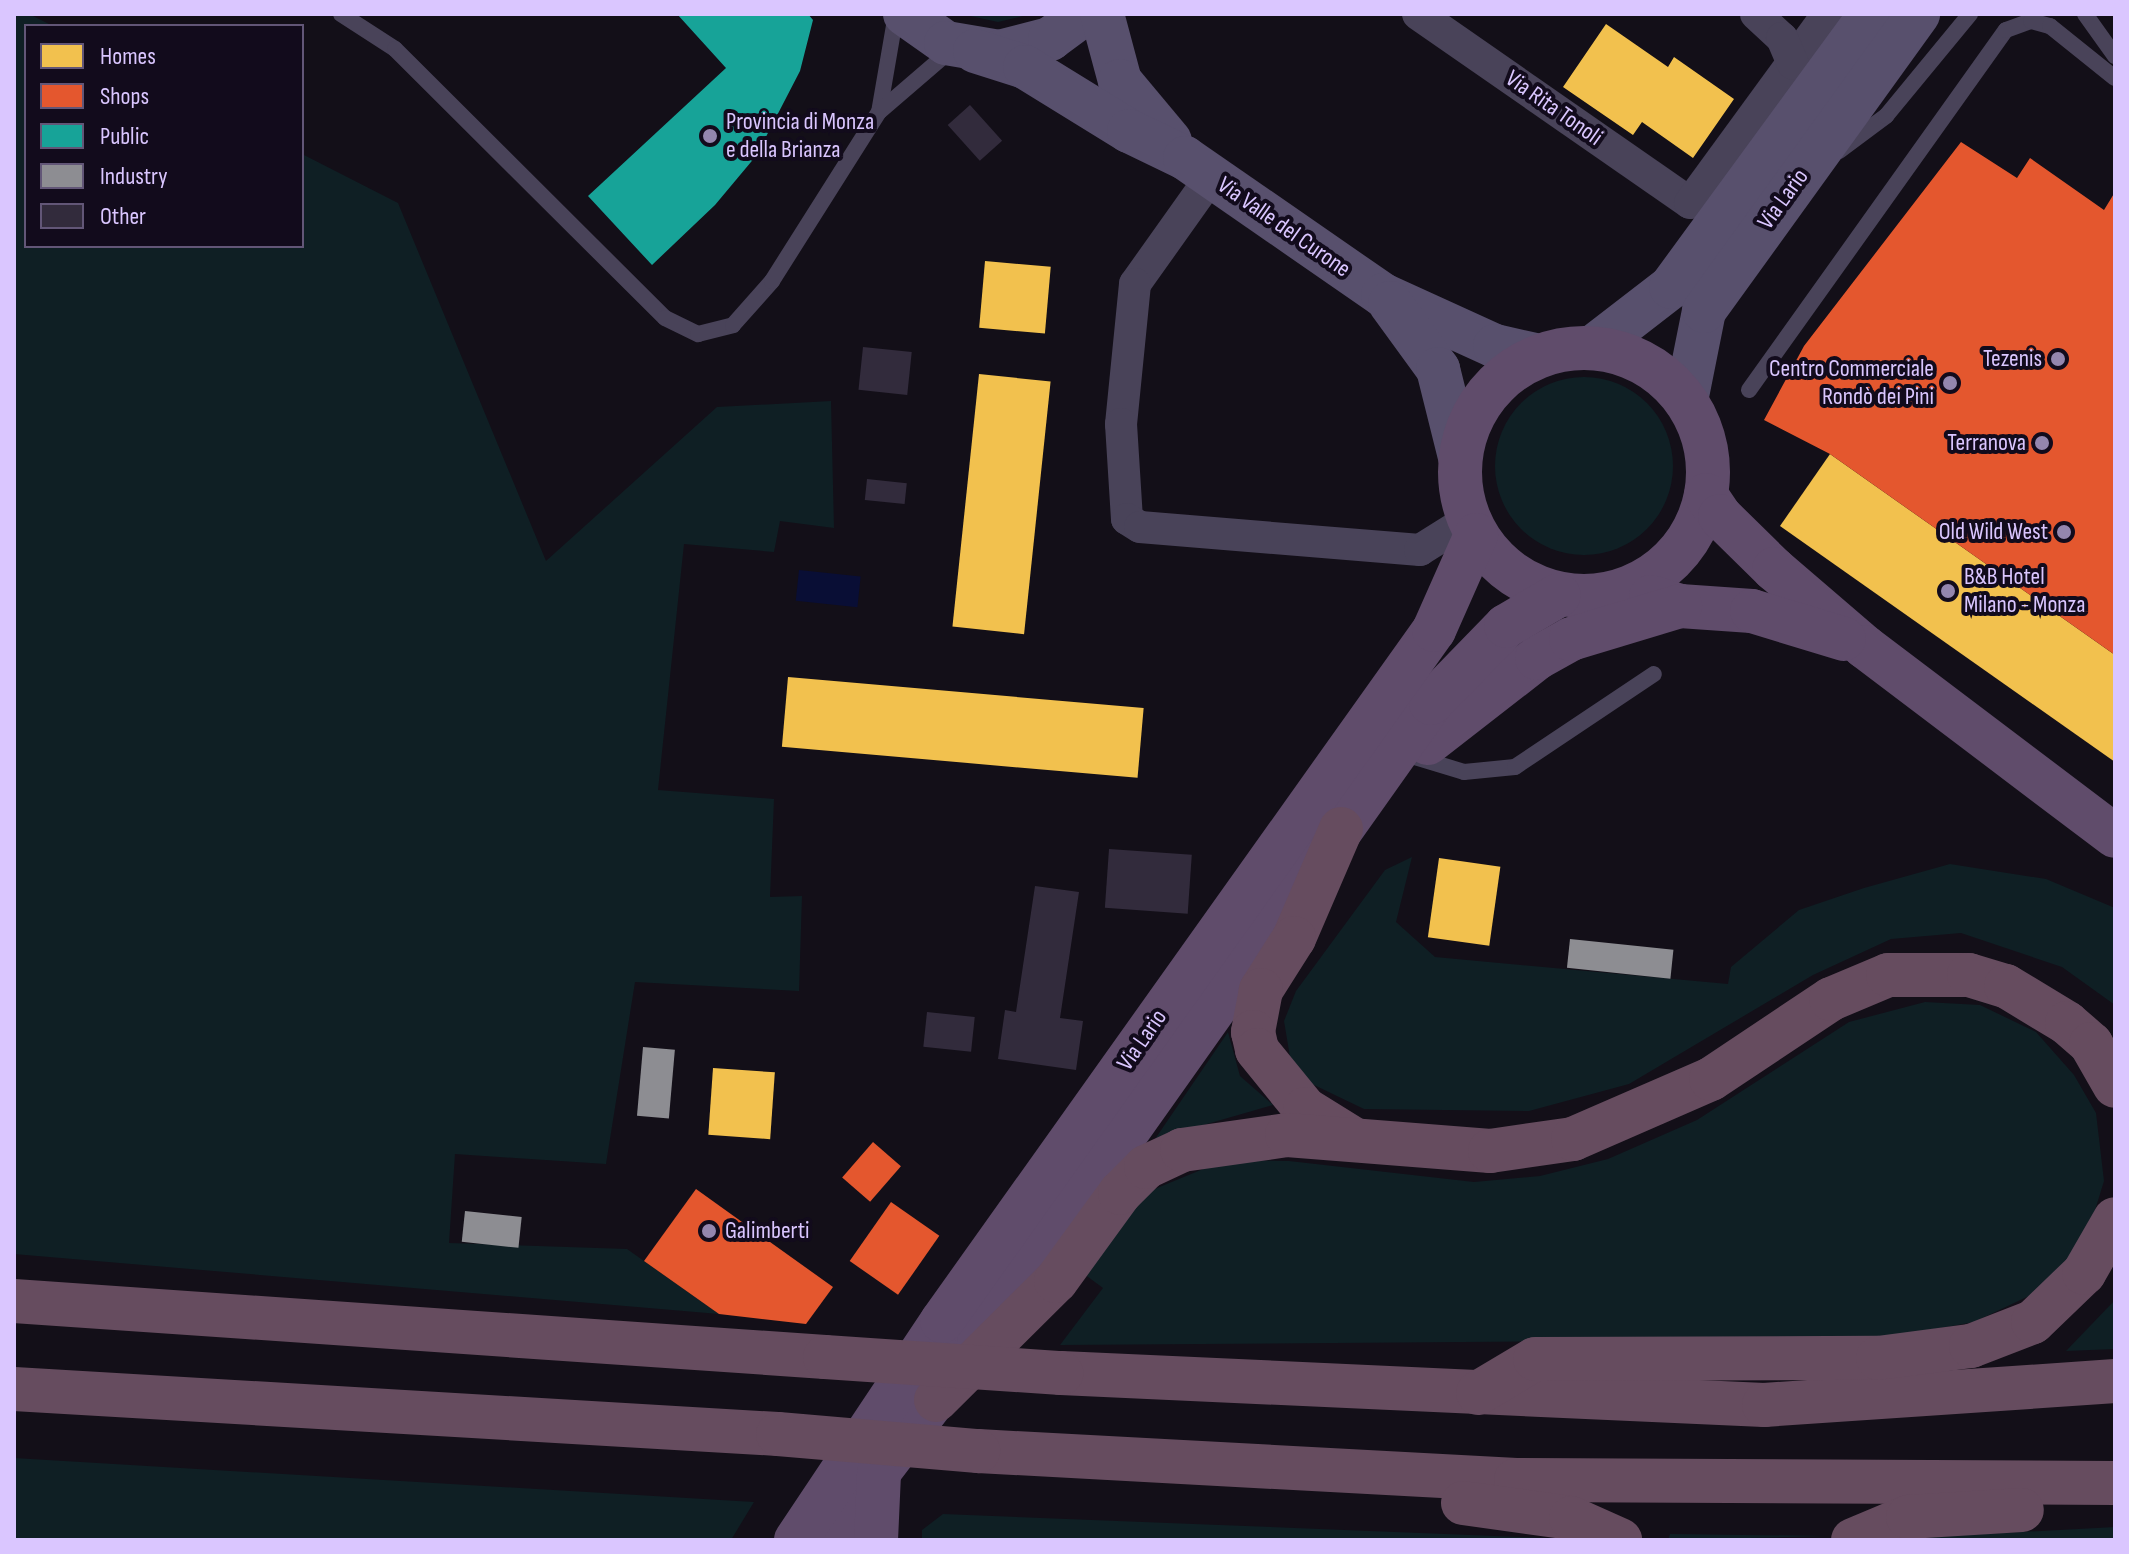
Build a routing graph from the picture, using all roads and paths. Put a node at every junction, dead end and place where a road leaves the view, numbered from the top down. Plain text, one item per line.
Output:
1 (341, 14) edge
2 (896, 14) edge
3 (905, 14) edge
4 (1084, 14) edge
5 (1102, 14) edge
6 (1418, 14) edge
7 (1756, 14) edge
8 (1828, 14) edge
9 (1871, 14) edge
10 (1918, 14) edge
11 (1970, 14) edge
12 (2085, 14) edge
13 (965, 48) junction
14 (2115, 56) edge
15 (1793, 64) junction
16 (2115, 78) edge
17 (879, 112) junction
18 (1198, 168) junction
19 (1792, 186) junction
20 (1383, 295) junction
21 (1592, 348) junction
22 (1535, 355) junction
23 (1749, 390) dead end
24 (1686, 401) junction
25 (1460, 457) junction
26 (1706, 495) junction
27 (1472, 527) junction
28 (1624, 590) junction
29 (1559, 595) junction
30 (1680, 606) junction
31 (1865, 647) junction
32 (1654, 674) dead end
33 (1413, 756) junction
34 (1341, 829) junction
35 (2115, 836) edge
36 (2115, 1086) edge
37 (1354, 1140) junction
38 (2115, 1219) edge
39 (14, 1301) edge
40 (2115, 1381) edge
41 (14, 1389) edge
42 (1478, 1393) junction
43 (936, 1400) junction
44 (1369, 1471) junction
45 (879, 1473) junction
46 (2115, 1483) edge
47 (2115, 1501) edge
48 (804, 1540) edge
49 (876, 1540) edge
50 (1620, 1540) edge
51 (1853, 1540) edge

1 - 17 lane
2 - 17 lane
3 - 13 street, Via Valle del Curone
4 - 13 street
5 - 18 street, Via Valle del Curone
6 - 15 street, Via Rita Tonoli
7 - 15 street
8 - 15 street
9 - 21 street, Via Lario
10 - 19 street, Via Lario
11 - 19 lane
12 - 14 lane
13 - 17 lane
13 - 18 street, Via Valle del Curone
16 - 23 lane
18 - 20 street, Via Valle del Curone
18 - 27 street
19 - 24 street, Via Lario
20 - 22 street, Via Valle del Curone
20 - 25 street, Via Valle del Curone
21 - 22 main road
21 - 24 main road
22 - 25 main road
24 - 26 main road
25 - 27 main road
26 - 28 main road
26 - 31 main road
27 - 29 main road
27 - 48 main road, Via Lario
28 - 29 main road
28 - 30 main road
29 - 34 main road, Via Lario
30 - 31 main road
30 - 33 main road
31 - 35 main road
32 - 33 lane
33 - 34 main road
34 - 37 highway
34 - 43 main road, Via Lario
36 - 37 highway
37 - 43 highway
38 - 42 highway
39 - 42 highway, bridge
40 - 42 highway
41 - 44 highway, bridge
43 - 45 main road, Via Lario
44 - 46 highway
44 - 50 highway
45 - 48 main road, Via Lario
45 - 49 main road
47 - 51 highway

